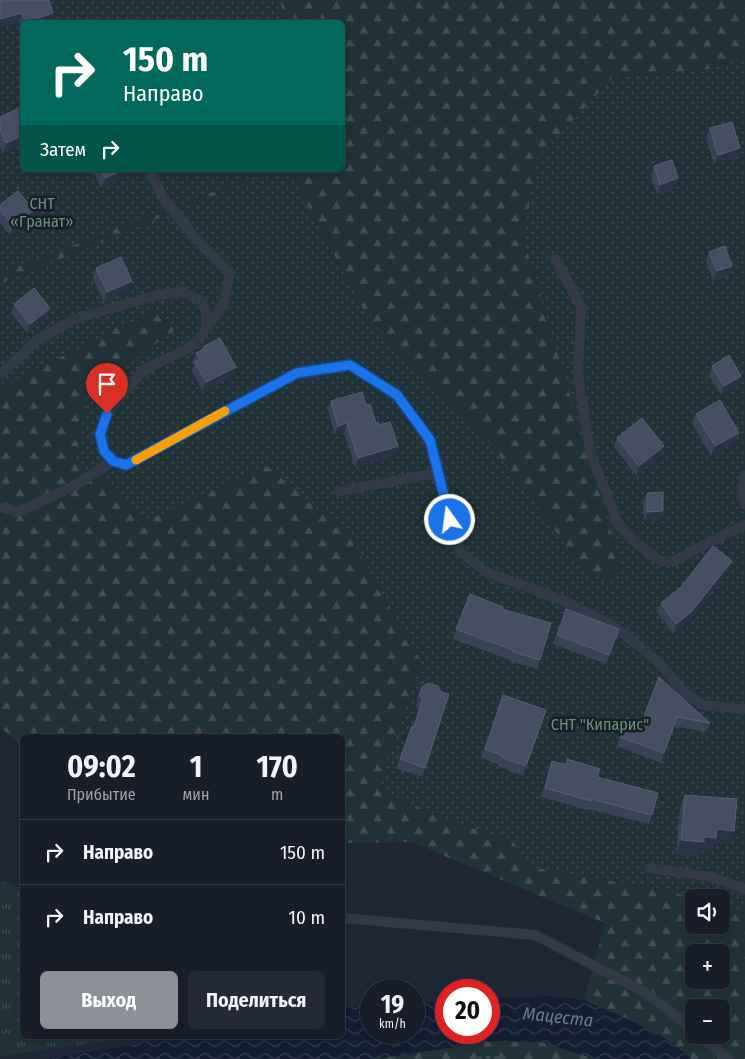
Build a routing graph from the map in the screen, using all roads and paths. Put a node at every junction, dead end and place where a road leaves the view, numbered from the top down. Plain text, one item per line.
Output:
1 (150, 172) edge
2 (555, 259) dead end
3 (205, 331) junction
4 (0, 373) edge
5 (113, 461) junction
6 (438, 473) junction
7 (745, 475) edge
8 (339, 491) dead end
9 (745, 504) edge
10 (0, 507) edge
11 (745, 525) edge
12 (745, 710) edge
13 (649, 868) dead end
14 (745, 889) edge
15 (345, 918) edge
16 (685, 1023) edge
17 (711, 1044) edge
18 (470, 1059) edge
19 (506, 1059) edge
20 (728, 1059) edge

1 - 3 lane
2 - 11 lane
3 - 4 lane
3 - 5 lane
5 - 6 lane
5 - 10 lane
6 - 8 lane
6 - 12 lane
7 - 9 lane
13 - 14 lane
15 - 16 lane
17 - 20 lane
18 - 19 path

